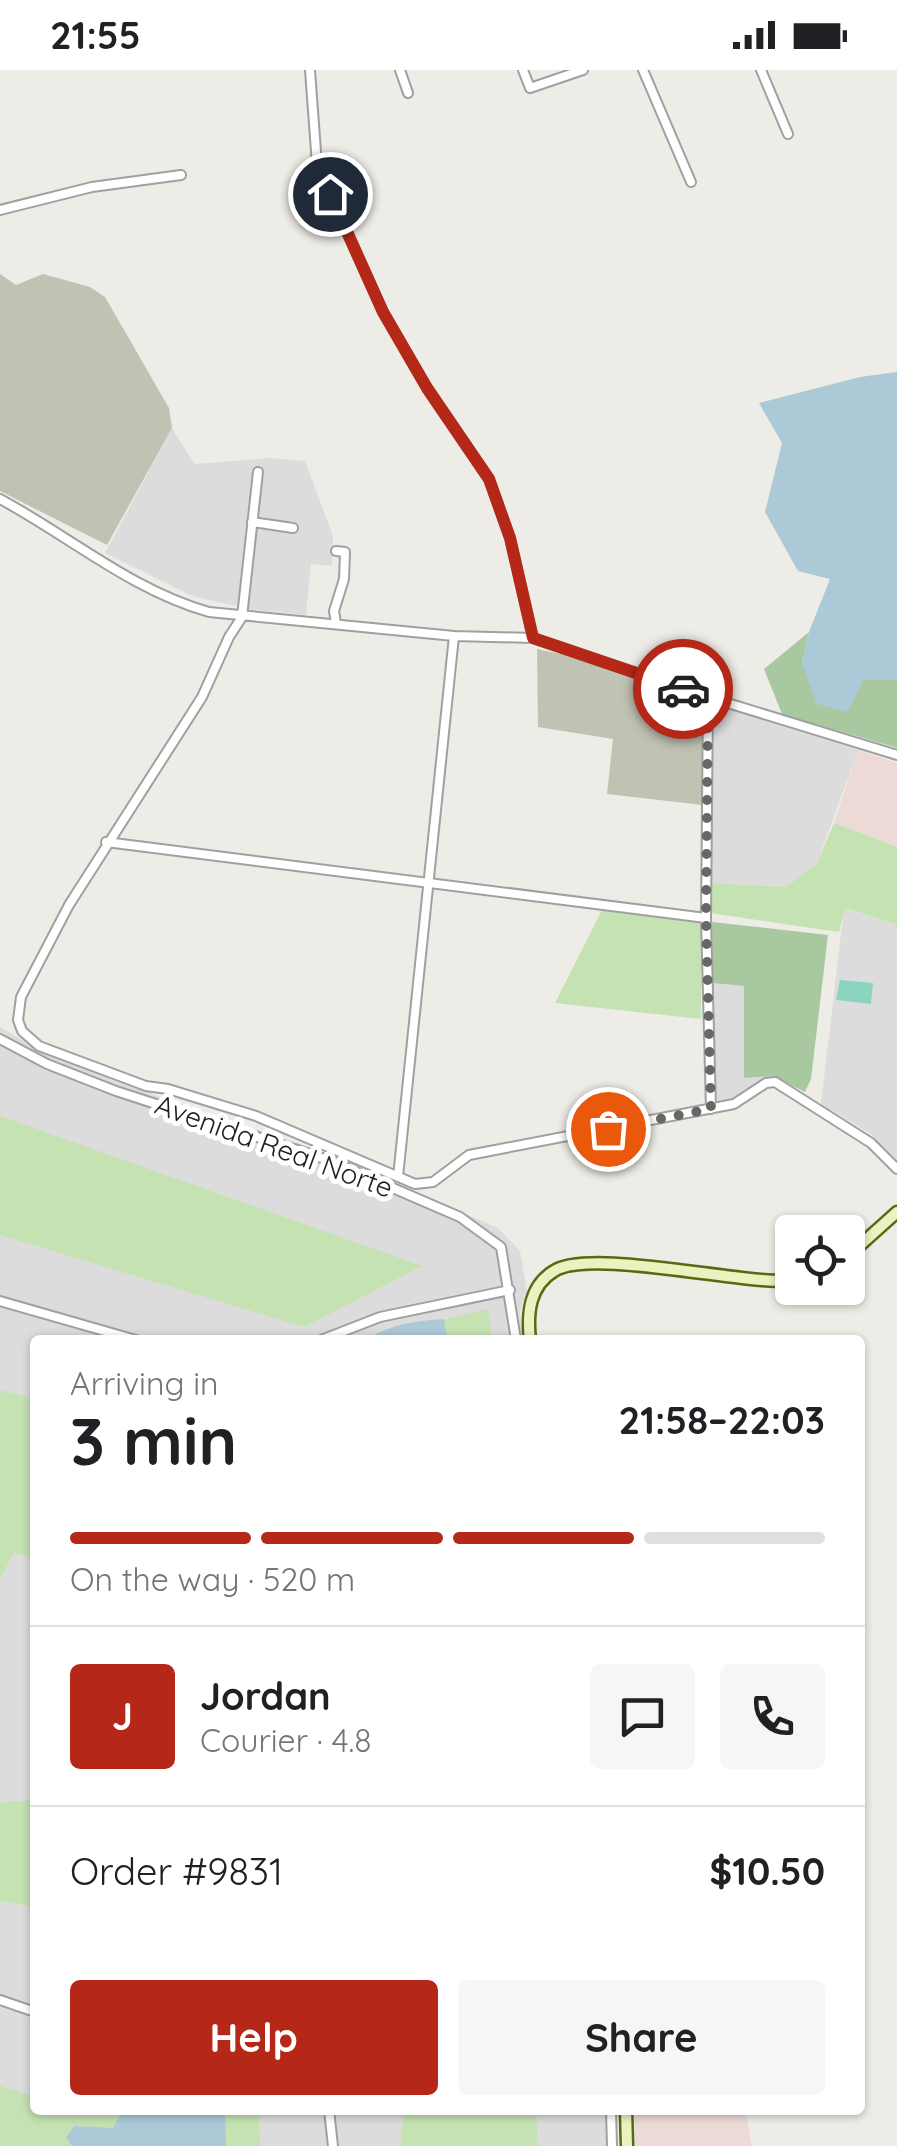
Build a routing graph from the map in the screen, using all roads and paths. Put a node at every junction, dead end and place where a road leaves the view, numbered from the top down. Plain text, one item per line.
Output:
1 (310, 70) edge
2 (400, 70) edge
3 (522, 70) edge
4 (583, 70) edge
5 (643, 70) edge
6 (761, 70) edge
7 (408, 93) dead end
8 (788, 134) dead end
9 (181, 175) dead end
10 (691, 182) dead end
11 (0, 210) edge
12 (258, 472) dead end
13 (0, 498) edge
14 (252, 522) junction
15 (292, 528) dead end
16 (336, 551) dead end
17 (242, 617) junction
18 (336, 623) junction
19 (454, 636) junction
20 (533, 638) junction
21 (708, 697) junction
22 (897, 755) edge
23 (106, 842) junction
24 (428, 883) junction
25 (706, 918) junction
26 (0, 1038) edge
27 (711, 1109) junction
28 (897, 1169) edge
29 (398, 1177) junction
30 (897, 1212) edge
31 (865, 1241) edge
32 (775, 1280) edge
33 (510, 1290) junction
34 (0, 1300) edge
35 (119, 1335) edge
36 (334, 1335) edge
37 (515, 1335) edge
38 (530, 1335) edge
39 (0, 2000) edge
40 (30, 2010) edge
41 (330, 2115) edge
42 (611, 2115) edge
43 (626, 2115) edge
44 (334, 2146) edge
45 (612, 2146) edge
46 (627, 2146) edge

1 - 20 street
2 - 7 street
3 - 4 street
5 - 10 street
6 - 8 street
9 - 11 street
12 - 14 street
13 - 17 street
14 - 15 street
14 - 17 street
16 - 18 street
17 - 18 street
17 - 23 street
18 - 19 street
19 - 20 street
19 - 24 street
20 - 21 street
21 - 22 street
21 - 25 street
23 - 24 street
23 - 29 street
24 - 25 street
24 - 29 street
25 - 27 street
26 - 33 street, Avenida Real Norte
27 - 28 street
27 - 29 street
30 - 31 street
32 - 38 street
33 - 36 street
33 - 37 street, Avenida Real Norte
34 - 35 street
39 - 40 street
41 - 44 street
42 - 45 street
43 - 46 street

